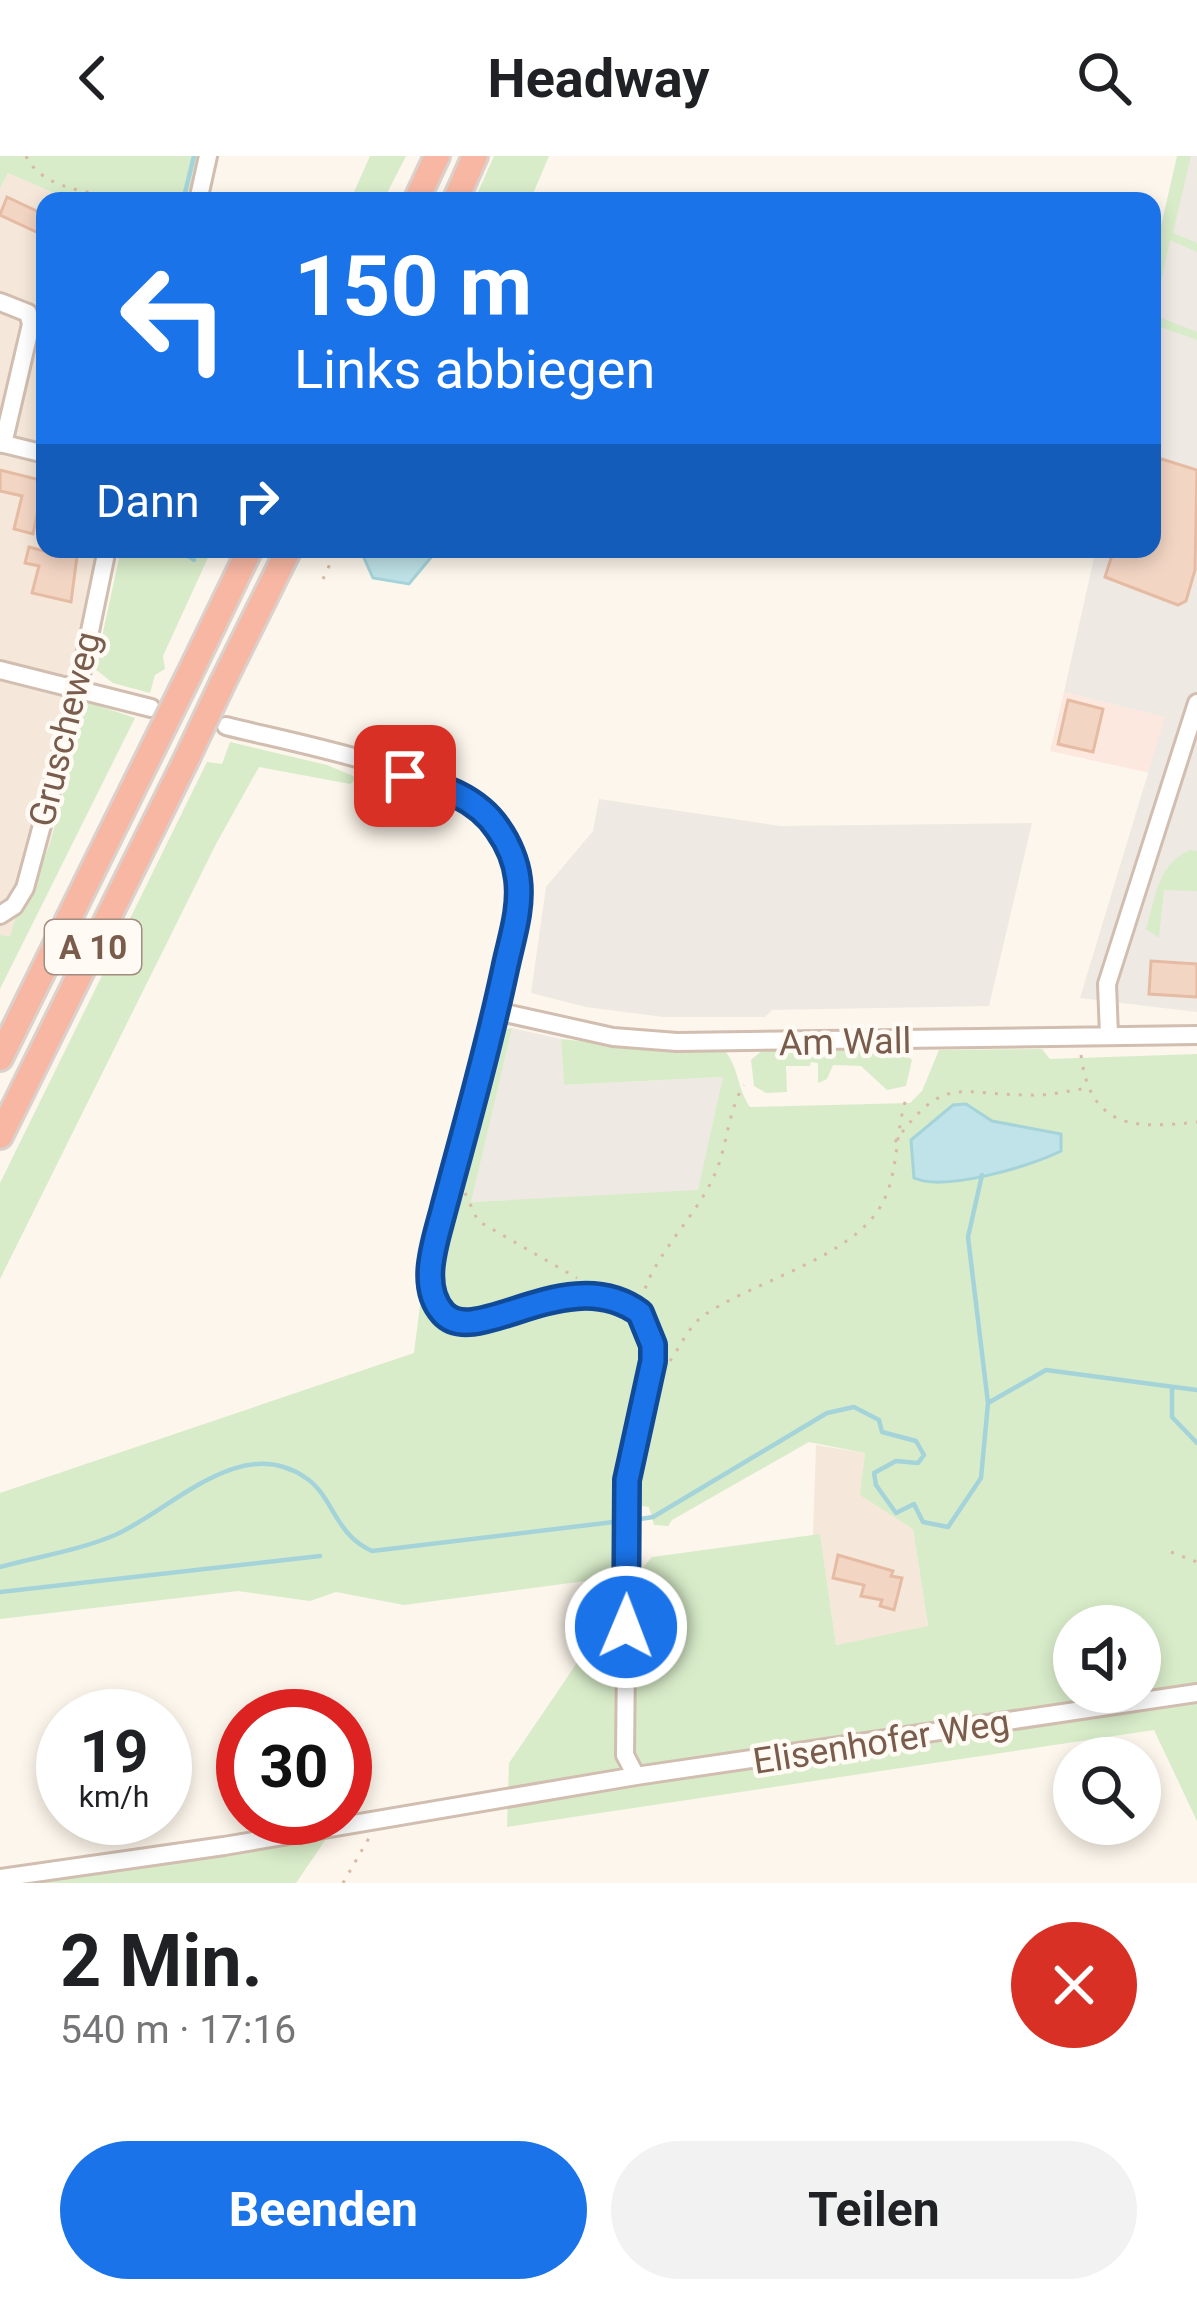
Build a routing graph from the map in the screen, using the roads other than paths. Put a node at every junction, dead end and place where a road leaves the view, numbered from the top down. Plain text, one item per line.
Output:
1 (208, 156) edge
2 (437, 156) edge
3 (476, 156) edge
4 (200, 192) edge
5 (420, 192) edge
6 (458, 192) edge
7 (0, 302) edge
8 (2, 443) edge
9 (36, 452) edge
10 (104, 558) edge
11 (246, 558) edge
12 (285, 558) edge
13 (0, 670) edge
14 (78, 690) junction
15 (1197, 703) edge
16 (151, 708) dead end
17 (226, 726) dead end
18 (7, 910) edge
19 (496, 1011) junction
20 (1109, 1035) junction
21 (1197, 1035) edge
22 (0, 1058) edge
23 (0, 1136) edge
24 (1197, 1693) edge
25 (636, 1775) junction
26 (0, 1878) edge

1 - 4 street
2 - 5 highway
3 - 6 highway
7 - 8 street
8 - 9 street
10 - 14 street, Gruscheweg
11 - 22 highway, A 10, bridge
12 - 23 highway, A 10, bridge
13 - 14 street
14 - 16 street
14 - 18 street, Gruscheweg
15 - 20 street
17 - 19 street
19 - 20 street, Am Wall
19 - 25 street
20 - 21 street, Am Wall
24 - 25 street, Elisenhofer Weg
25 - 26 street, Elisenhofer Weg

